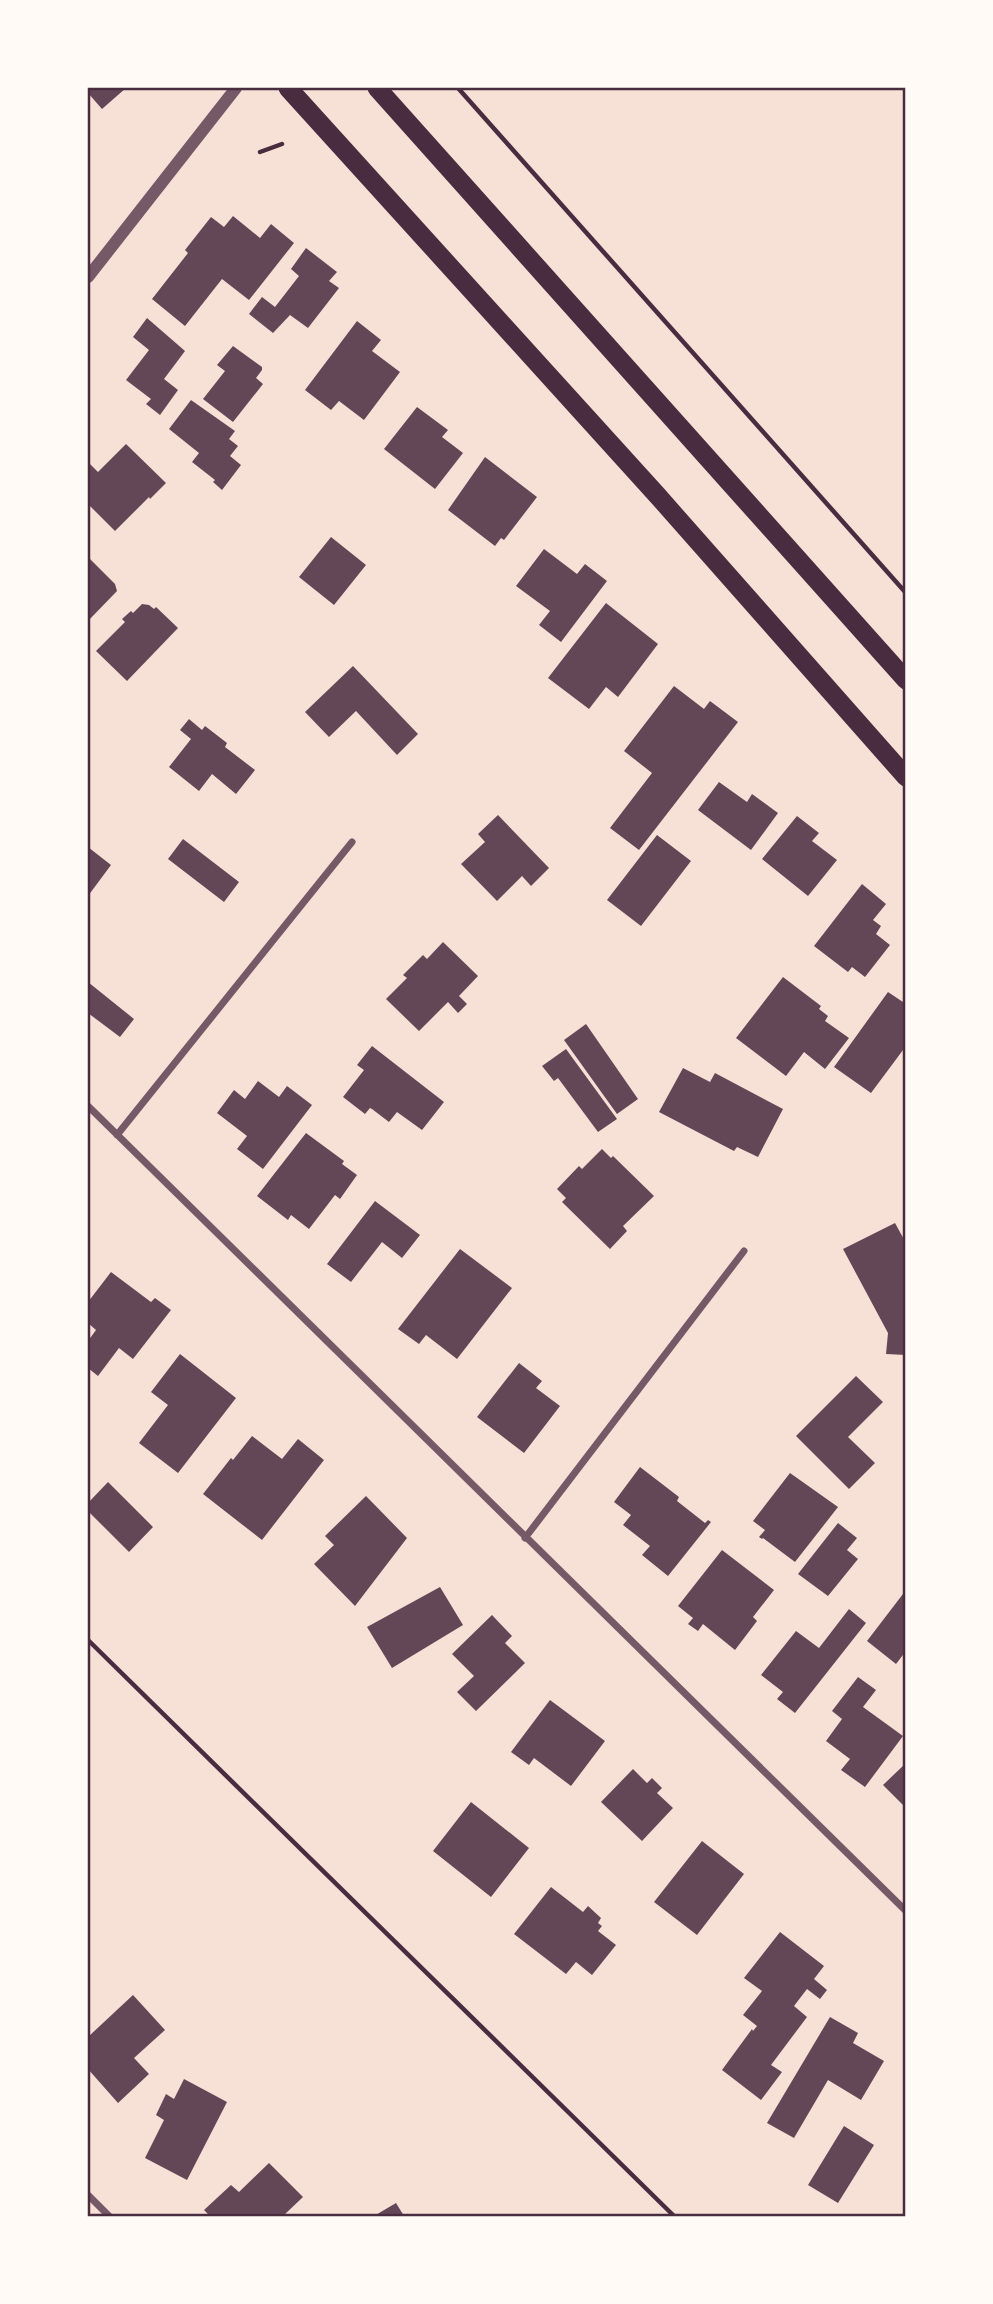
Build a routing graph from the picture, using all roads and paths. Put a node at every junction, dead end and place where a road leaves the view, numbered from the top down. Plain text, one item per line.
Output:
1 (236, 88) edge
2 (288, 88) edge
3 (377, 88) edge
4 (458, 88) edge
5 (282, 144) dead end
6 (260, 152) dead end
7 (88, 277) edge
8 (905, 593) edge
9 (905, 680) edge
10 (905, 777) edge
11 (352, 842) dead end
12 (88, 1106) edge
13 (117, 1135) junction
14 (744, 1251) dead end
15 (525, 1538) junction
16 (88, 1640) edge
17 (905, 1911) edge
18 (88, 2195) edge
19 (109, 2217) edge
20 (674, 2217) edge

1 - 7 street
2 - 10 highway
3 - 9 highway
4 - 8 path
5 - 6 path
11 - 13 street
12 - 13 street
13 - 15 street
14 - 15 street
15 - 17 street
16 - 20 path
18 - 19 street

